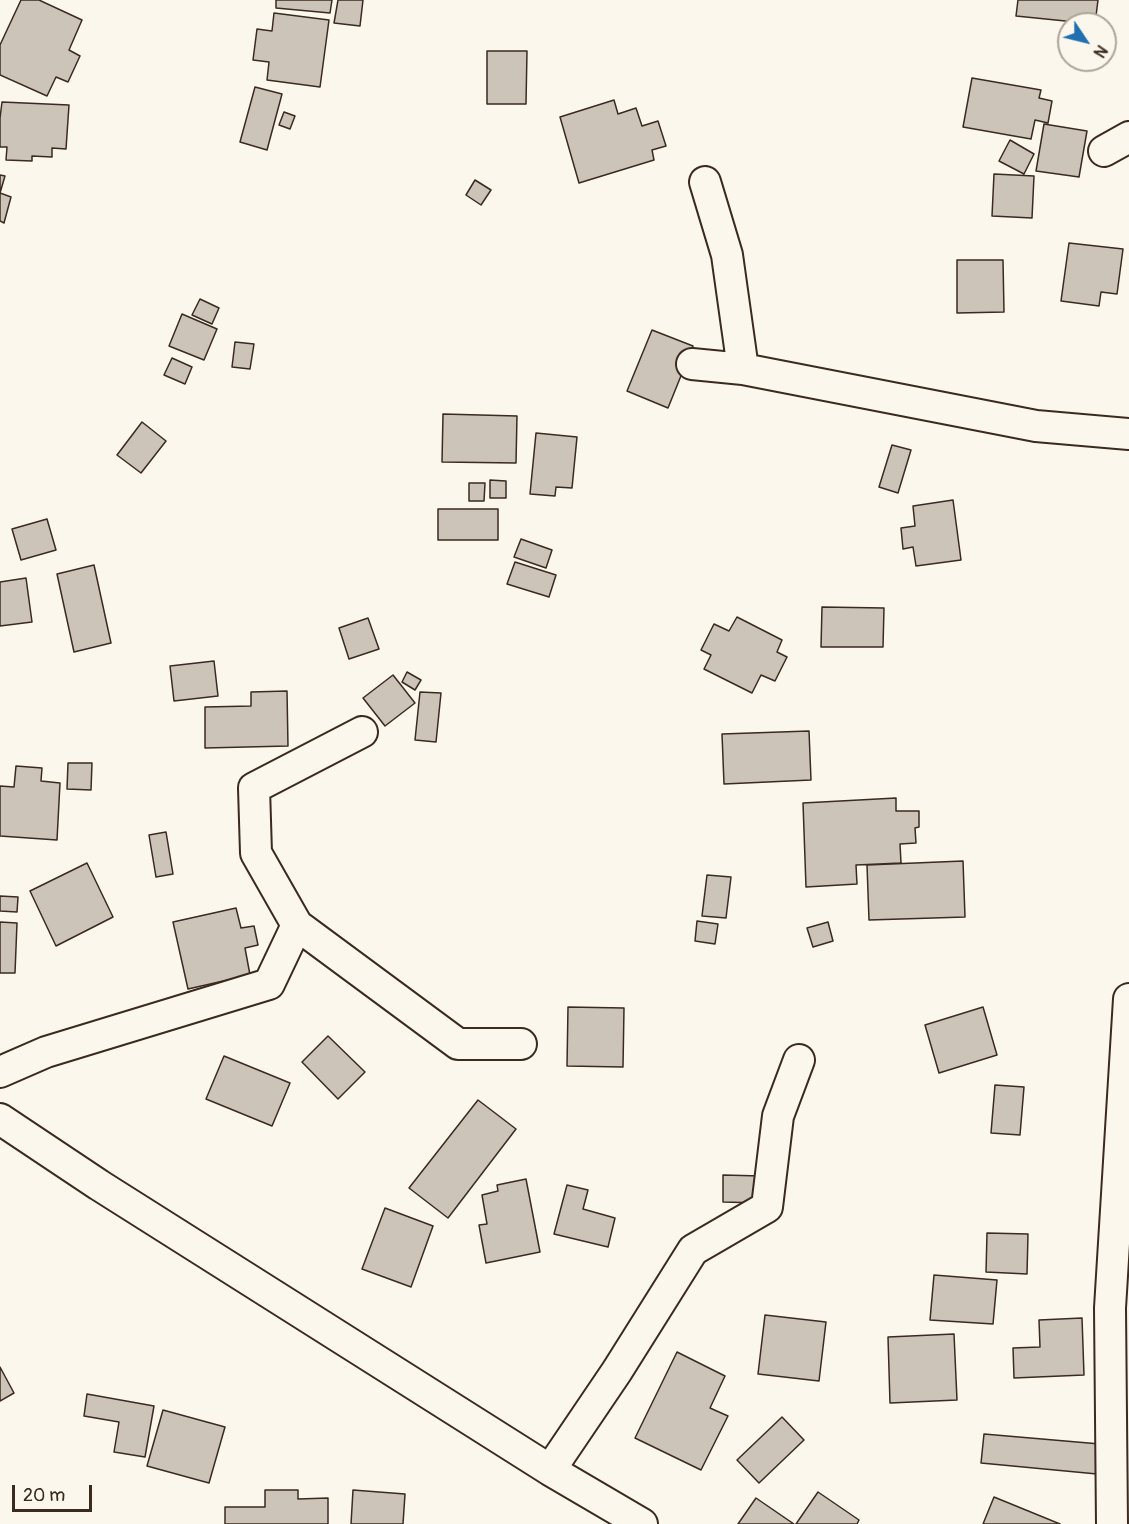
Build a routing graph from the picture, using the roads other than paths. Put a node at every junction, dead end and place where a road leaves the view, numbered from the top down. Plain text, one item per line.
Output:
1 (1129, 137) edge
2 (1104, 151) dead end
3 (705, 182) dead end
4 (692, 364) dead end
5 (743, 369) junction
6 (1129, 434) edge
7 (362, 732) dead end
8 (297, 925) junction
9 (1129, 999) edge
10 (521, 1044) dead end
11 (799, 1060) dead end
12 (0, 1072) edge
13 (0, 1119) edge
14 (550, 1470) junction
15 (642, 1524) edge
16 (1112, 1524) edge

1 - 2 street
3 - 5 street
4 - 5 street
5 - 6 street
7 - 8 street
8 - 10 street
8 - 12 street
9 - 16 street
11 - 14 street
13 - 14 street
14 - 15 street

